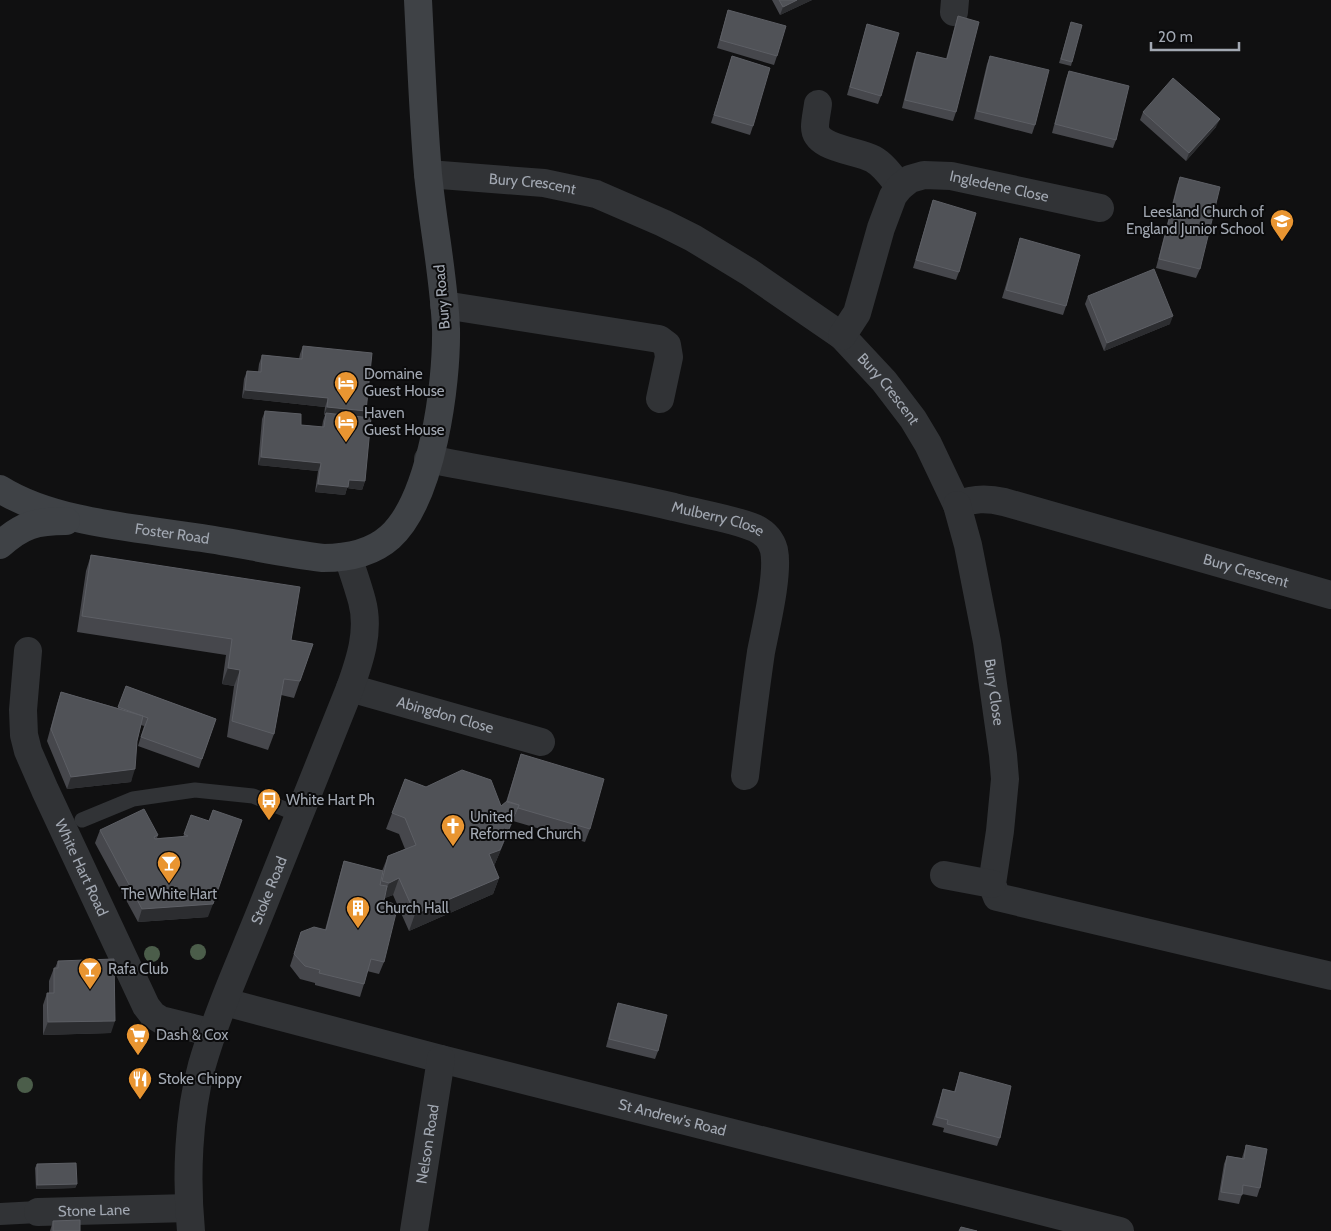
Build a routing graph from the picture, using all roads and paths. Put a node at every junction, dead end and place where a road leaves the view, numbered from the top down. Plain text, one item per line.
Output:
1 (418, 0) edge
2 (818, 104) dead end
3 (428, 174) junction
4 (900, 187) junction
5 (1100, 208) dead end
6 (444, 305) junction
7 (842, 336) junction
8 (660, 399) dead end
9 (428, 459) junction
10 (0, 489) edge
11 (957, 505) junction
12 (95, 521) junction
13 (0, 545) edge
14 (348, 557) junction
15 (1331, 595) edge
16 (28, 651) dead end
17 (350, 688) junction
18 (541, 742) dead end
19 (745, 776) dead end
20 (300, 814) junction
21 (82, 820) dead end
22 (944, 875) dead end
23 (992, 884) junction
24 (1331, 976) edge
25 (225, 1002) junction
26 (214, 1033) junction
27 (441, 1059) junction
28 (38, 1212) joint
29 (0, 1214) edge
30 (190, 1219) edge
31 (414, 1231) edge
32 (1120, 1231) edge

1 - 3 main road, Bury Road
2 - 4 street
3 - 6 main road, Bury Road
3 - 7 street, Bury Crescent
4 - 5 street, Ingledene Close
4 - 7 street
6 - 8 street
6 - 9 main road, Bury Road
7 - 11 street, Bury Crescent
9 - 14 main road, Bury Road
9 - 19 street, Mulberry Close
10 - 12 main road, Foster Road
11 - 15 street, Bury Crescent
11 - 23 street, Bury Close
12 - 13 main road
12 - 14 main road, Foster Road
14 - 17 street, Stoke Road
16 - 26 street, White Hart Road
17 - 18 street, Abingdon Close
17 - 20 street, Stoke Road
20 - 21 lane
20 - 25 street, Stoke Road
22 - 23 street
23 - 24 street
25 - 26 street, Stoke Road
25 - 27 street, St Andrew's Road
26 - 30 street, Stoke Road
27 - 31 street, Nelson Road
27 - 32 street, St Andrew's Road
28 - 29 street, Stone Lane
28 - 30 street, Stone Lane

